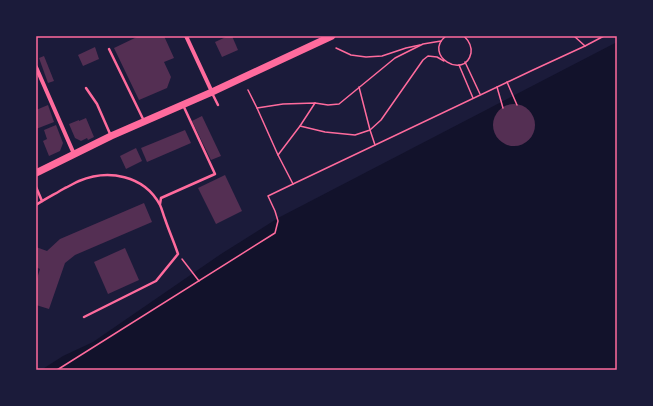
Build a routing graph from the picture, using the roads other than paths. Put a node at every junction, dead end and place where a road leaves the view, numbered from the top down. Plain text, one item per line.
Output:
1 (186, 36) edge
2 (332, 36) edge
3 (109, 49) dead end
4 (36, 67) edge
5 (86, 88) dead end
6 (212, 92) junction
7 (184, 105) junction
8 (218, 105) dead end
9 (145, 121) junction
10 (111, 136) junction
11 (74, 154) junction
12 (36, 173) edge
13 (36, 187) edge
14 (42, 201) junction
15 (159, 204) junction
16 (36, 205) edge
17 (84, 318) dead end

1 - 6 street
2 - 6 main road
3 - 9 lane
4 - 11 street
5 - 10 lane
6 - 7 main road
6 - 8 lane
7 - 9 main road
7 - 15 lane
9 - 10 main road
10 - 11 main road
11 - 12 main road
13 - 14 lane
14 - 15 lane
14 - 16 lane
15 - 17 lane

